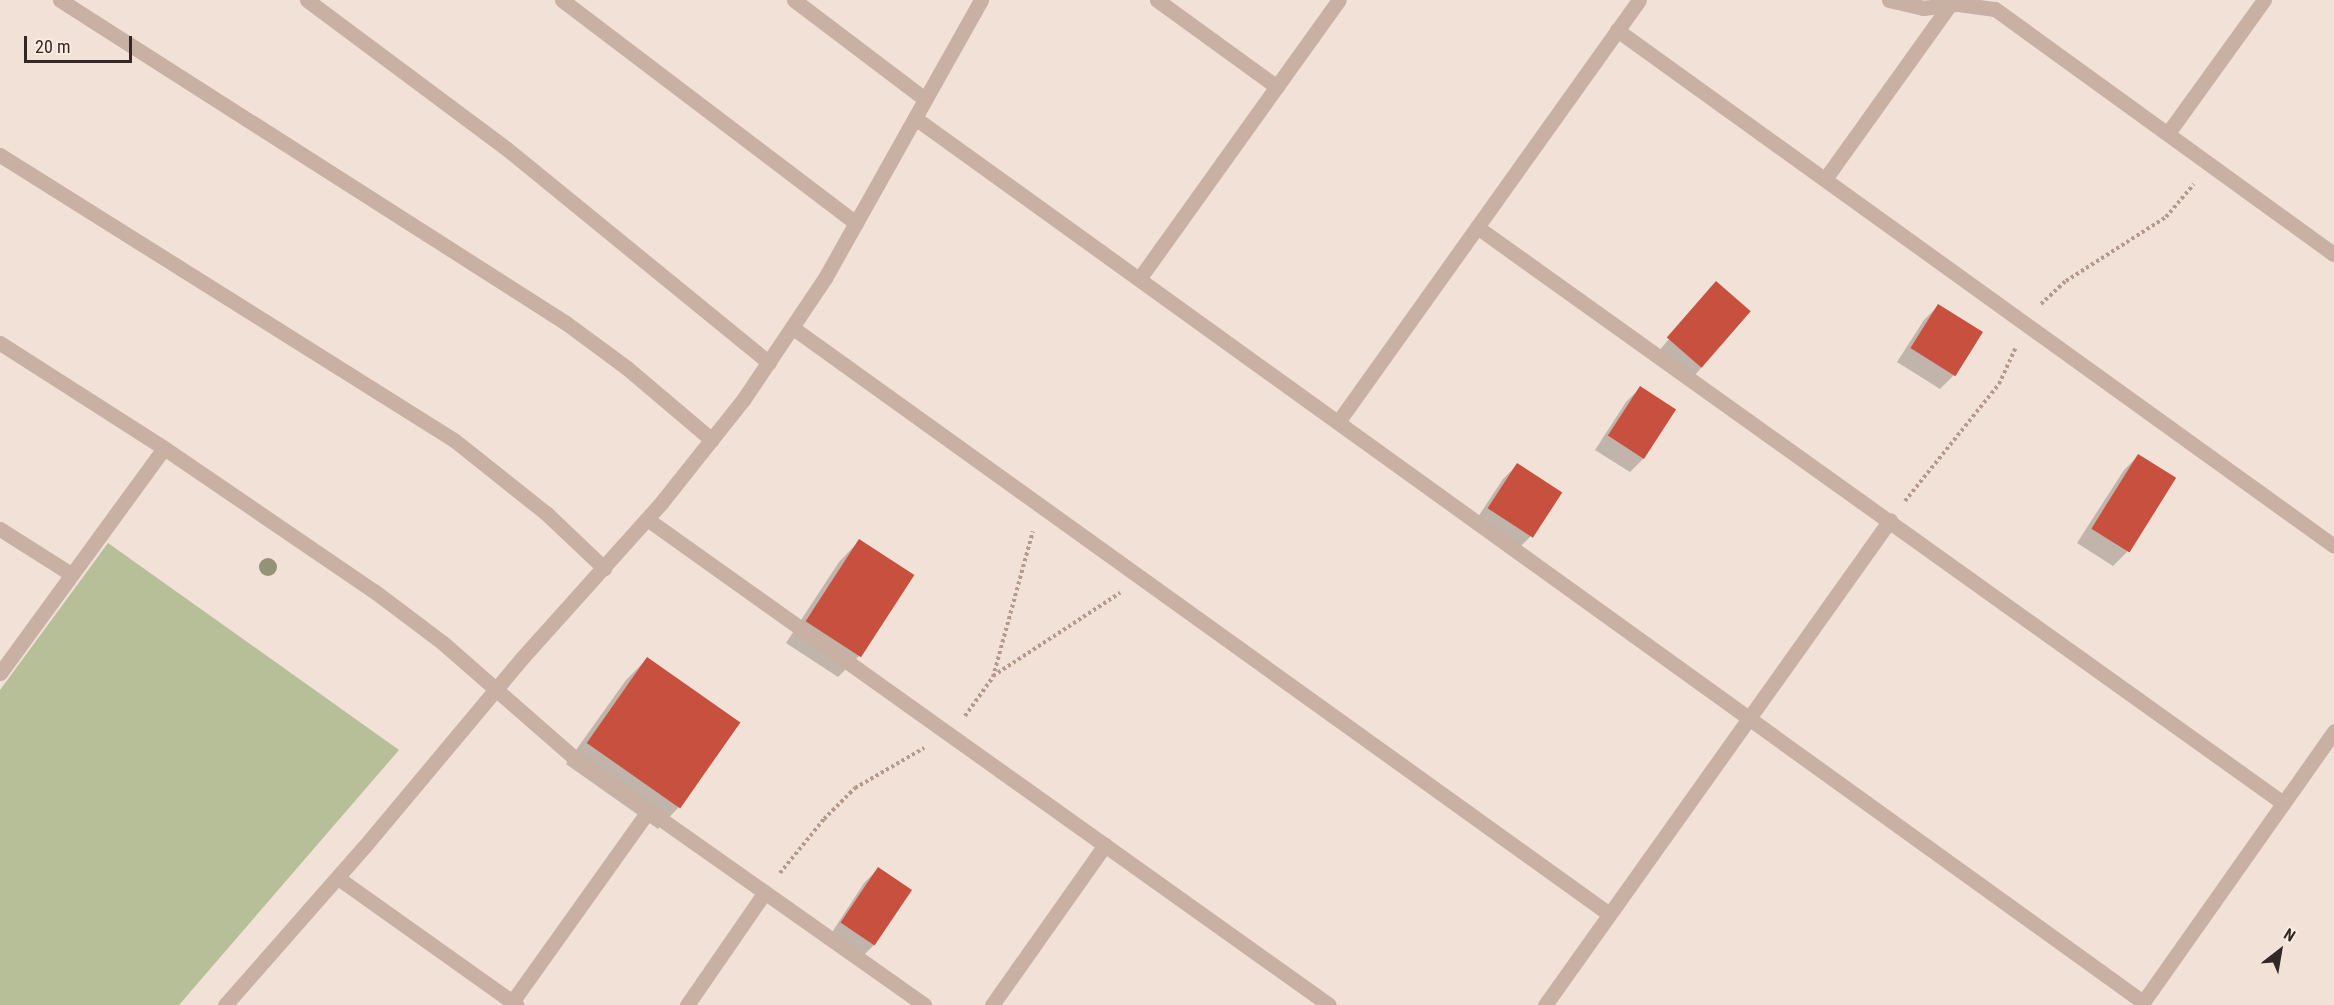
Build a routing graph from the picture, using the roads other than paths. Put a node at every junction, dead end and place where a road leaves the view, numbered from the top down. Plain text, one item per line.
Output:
1 (60, 0) edge
2 (307, 0) edge
3 (562, 0) edge
4 (794, 0) edge
5 (981, 0) edge
6 (1157, 0) edge
7 (1339, 0) edge
8 (1639, 0) edge
9 (1889, 0) edge
10 (2264, 0) edge
11 (1951, 2) edge
12 (1617, 30) junction
13 (1276, 87) junction
14 (925, 99) junction
15 (915, 118) junction
16 (2168, 133) junction
17 (0, 155) edge
18 (1825, 179) junction
19 (856, 223) junction
20 (1477, 227) junction
21 (2334, 254) edge
22 (1139, 279) junction
23 (793, 328) junction
24 (0, 343) edge
25 (769, 363) junction
26 (1338, 422) junction
27 (712, 441) junction
28 (164, 448) junction
29 (647, 519) junction
30 (1890, 520) junction
31 (0, 529) edge
32 (2334, 546) edge
33 (604, 568) junction
34 (71, 574) junction
35 (0, 673) edge
36 (495, 690) junction
37 (1749, 718) junction
38 (2334, 731) edge
39 (2283, 803) junction
40 (649, 810) junction
41 (1105, 845) junction
42 (338, 878) junction
43 (765, 892) junction
44 (1609, 914) junction
45 (514, 1003) edge
46 (2142, 1003) edge
47 (225, 1005) edge
48 (687, 1005) edge
49 (924, 1005) edge
50 (992, 1005) edge
51 (1329, 1005) edge
52 (1545, 1005) edge

1 - 27 street
2 - 25 street
3 - 19 street
4 - 14 street
5 - 14 street
6 - 13 street
7 - 13 street
8 - 12 street
9 - 11 street
10 - 16 street
11 - 16 street
11 - 18 street
12 - 18 street
12 - 20 street
13 - 22 street
14 - 15 street
15 - 19 street
15 - 22 street
16 - 21 street
17 - 33 street
18 - 32 street
19 - 23 street
20 - 26 street
20 - 30 street
22 - 26 street
23 - 25 street
23 - 44 street
24 - 28 street
25 - 27 street
26 - 37 street
27 - 29 street
28 - 34 street
28 - 36 street
29 - 33 street
29 - 41 street
30 - 37 street
30 - 39 street
31 - 34 street
33 - 36 street
34 - 35 street
36 - 40 street
36 - 42 street
37 - 44 street
37 - 46 street
38 - 39 street
39 - 46 street
40 - 43 street
40 - 45 street
41 - 50 street
41 - 51 street
42 - 45 street
42 - 47 street
43 - 48 street
43 - 49 street
44 - 52 street

